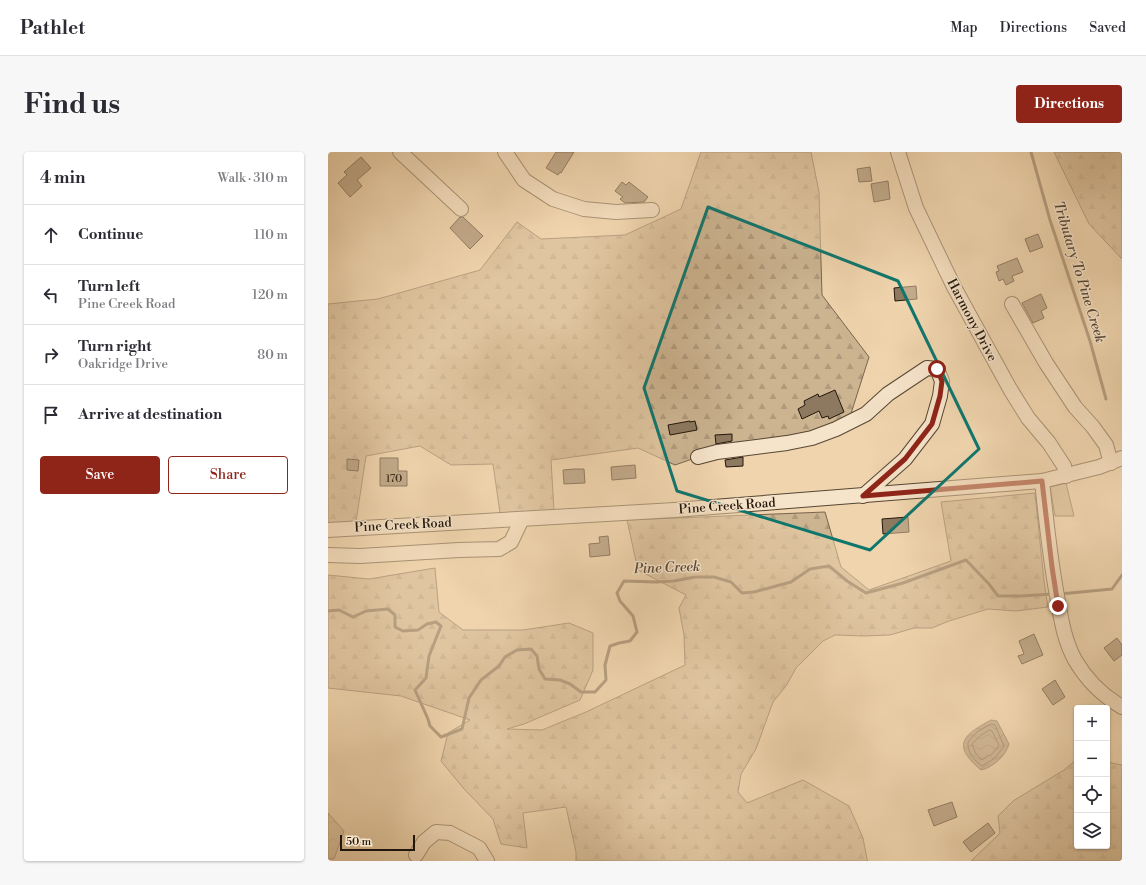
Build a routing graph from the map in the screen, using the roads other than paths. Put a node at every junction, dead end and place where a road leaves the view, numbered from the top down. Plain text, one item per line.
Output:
1 (400, 152) edge
2 (505, 152) edge
3 (898, 152) edge
4 (461, 209) dead end
5 (652, 210) dead end
6 (1012, 304) dead end
7 (698, 457) dead end
8 (1117, 461) edge
9 (1066, 476) junction
10 (1042, 481) junction
11 (863, 496) junction
12 (522, 519) junction
13 (328, 530) edge
14 (328, 555) edge
15 (1122, 707) edge
16 (416, 855) dead end
17 (487, 861) edge

1 - 4 street
2 - 5 street
3 - 9 street, Harmony Drive
6 - 8 street
7 - 11 street
8 - 9 street, Pine Creek Road
9 - 10 street, Pine Creek Road
10 - 11 street, Pine Creek Road
10 - 15 street
11 - 12 street, Pine Creek Road
12 - 13 street, Pine Creek Road
12 - 14 street
16 - 17 street

